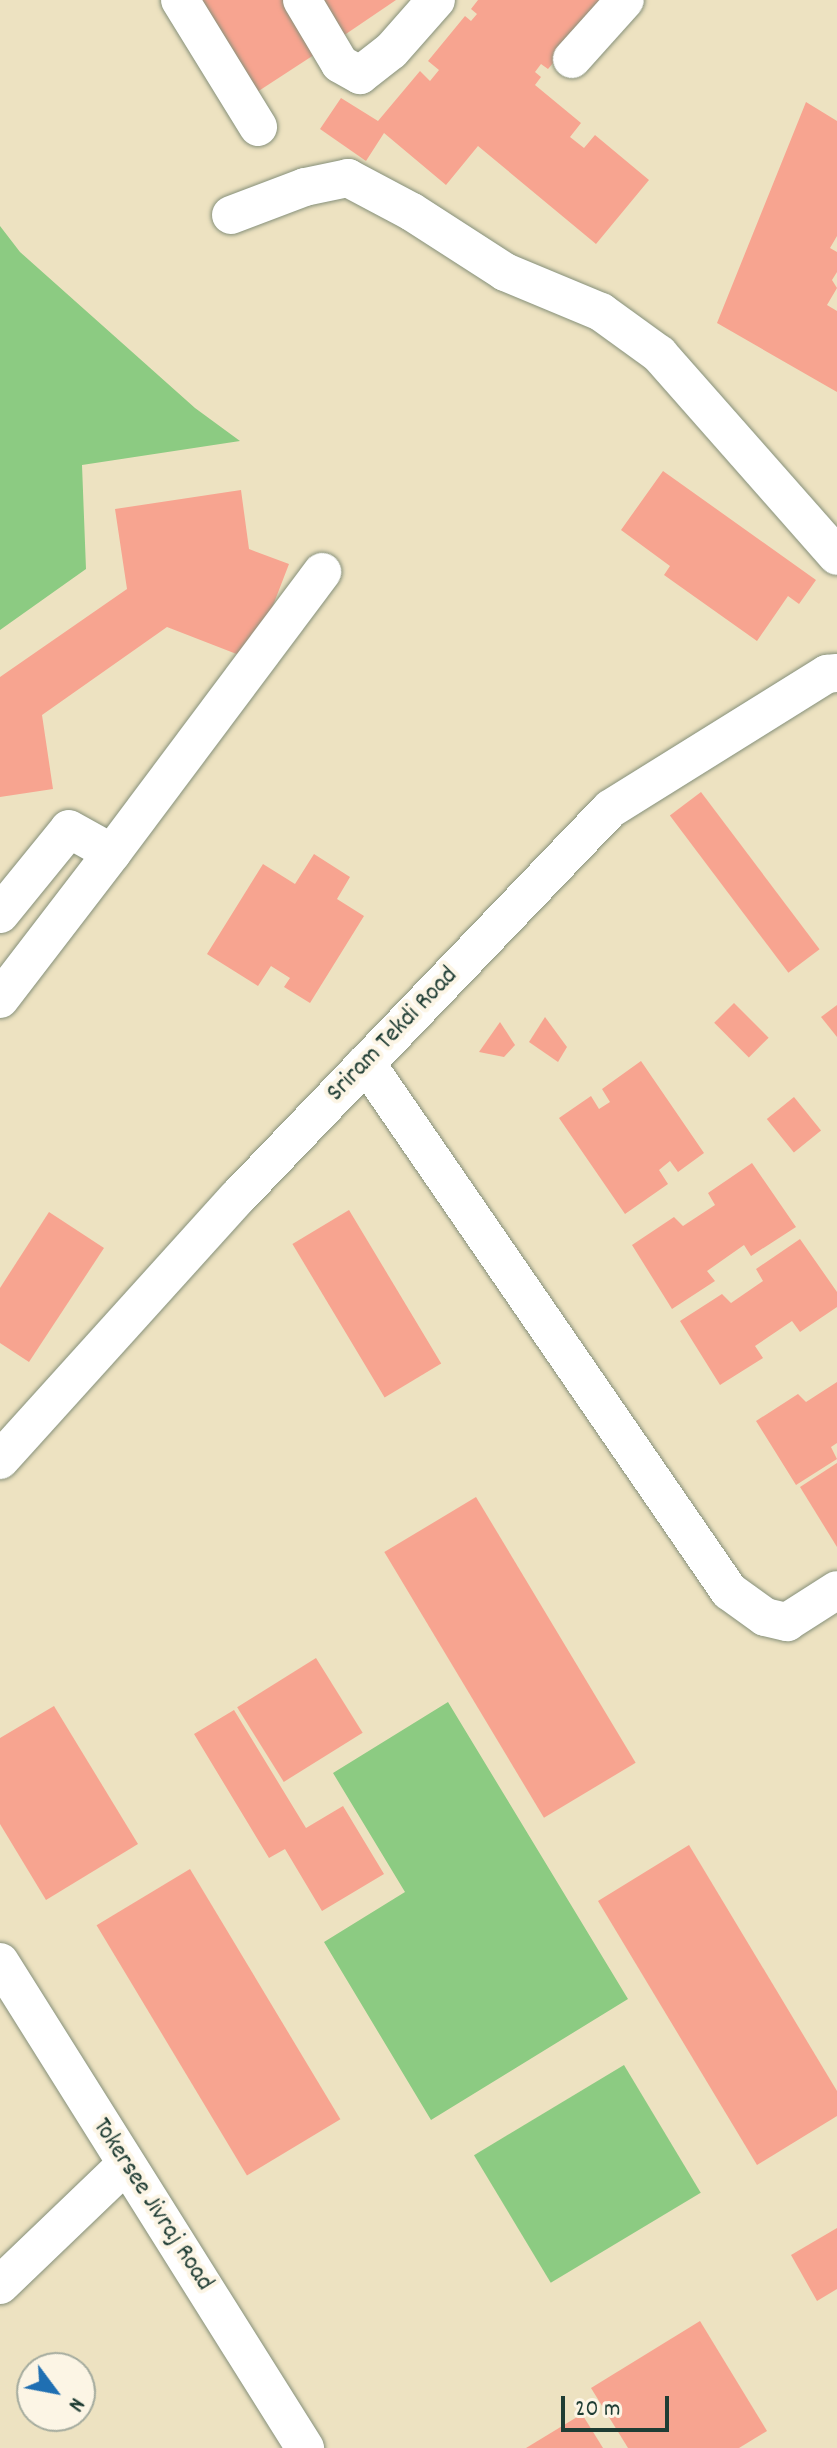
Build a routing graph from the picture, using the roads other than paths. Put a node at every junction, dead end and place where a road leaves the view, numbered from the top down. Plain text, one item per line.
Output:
1 (180, 0) edge
2 (302, 0) edge
3 (436, 0) edge
4 (625, 0) edge
5 (572, 59) dead end
6 (258, 127) dead end
7 (231, 215) dead end
8 (837, 556) edge
9 (322, 572) dead end
10 (837, 673) edge
11 (112, 853) junction
12 (0, 914) edge
13 (0, 999) edge
14 (366, 1063) junction
15 (0, 1460) edge
16 (837, 1590) edge
17 (0, 1962) edge
18 (125, 2165) junction
19 (0, 2285) edge
20 (305, 2448) edge

1 - 6 street
2 - 3 street
4 - 5 street
7 - 8 street
9 - 11 street
10 - 14 street, Sriram Tekdi Road
11 - 12 street
11 - 13 street
14 - 15 street, Sriram Tekdi Road
14 - 16 street
17 - 18 street, Tokersee Jivraj Road
18 - 19 street
18 - 20 street, Tokersee Jivraj Road

